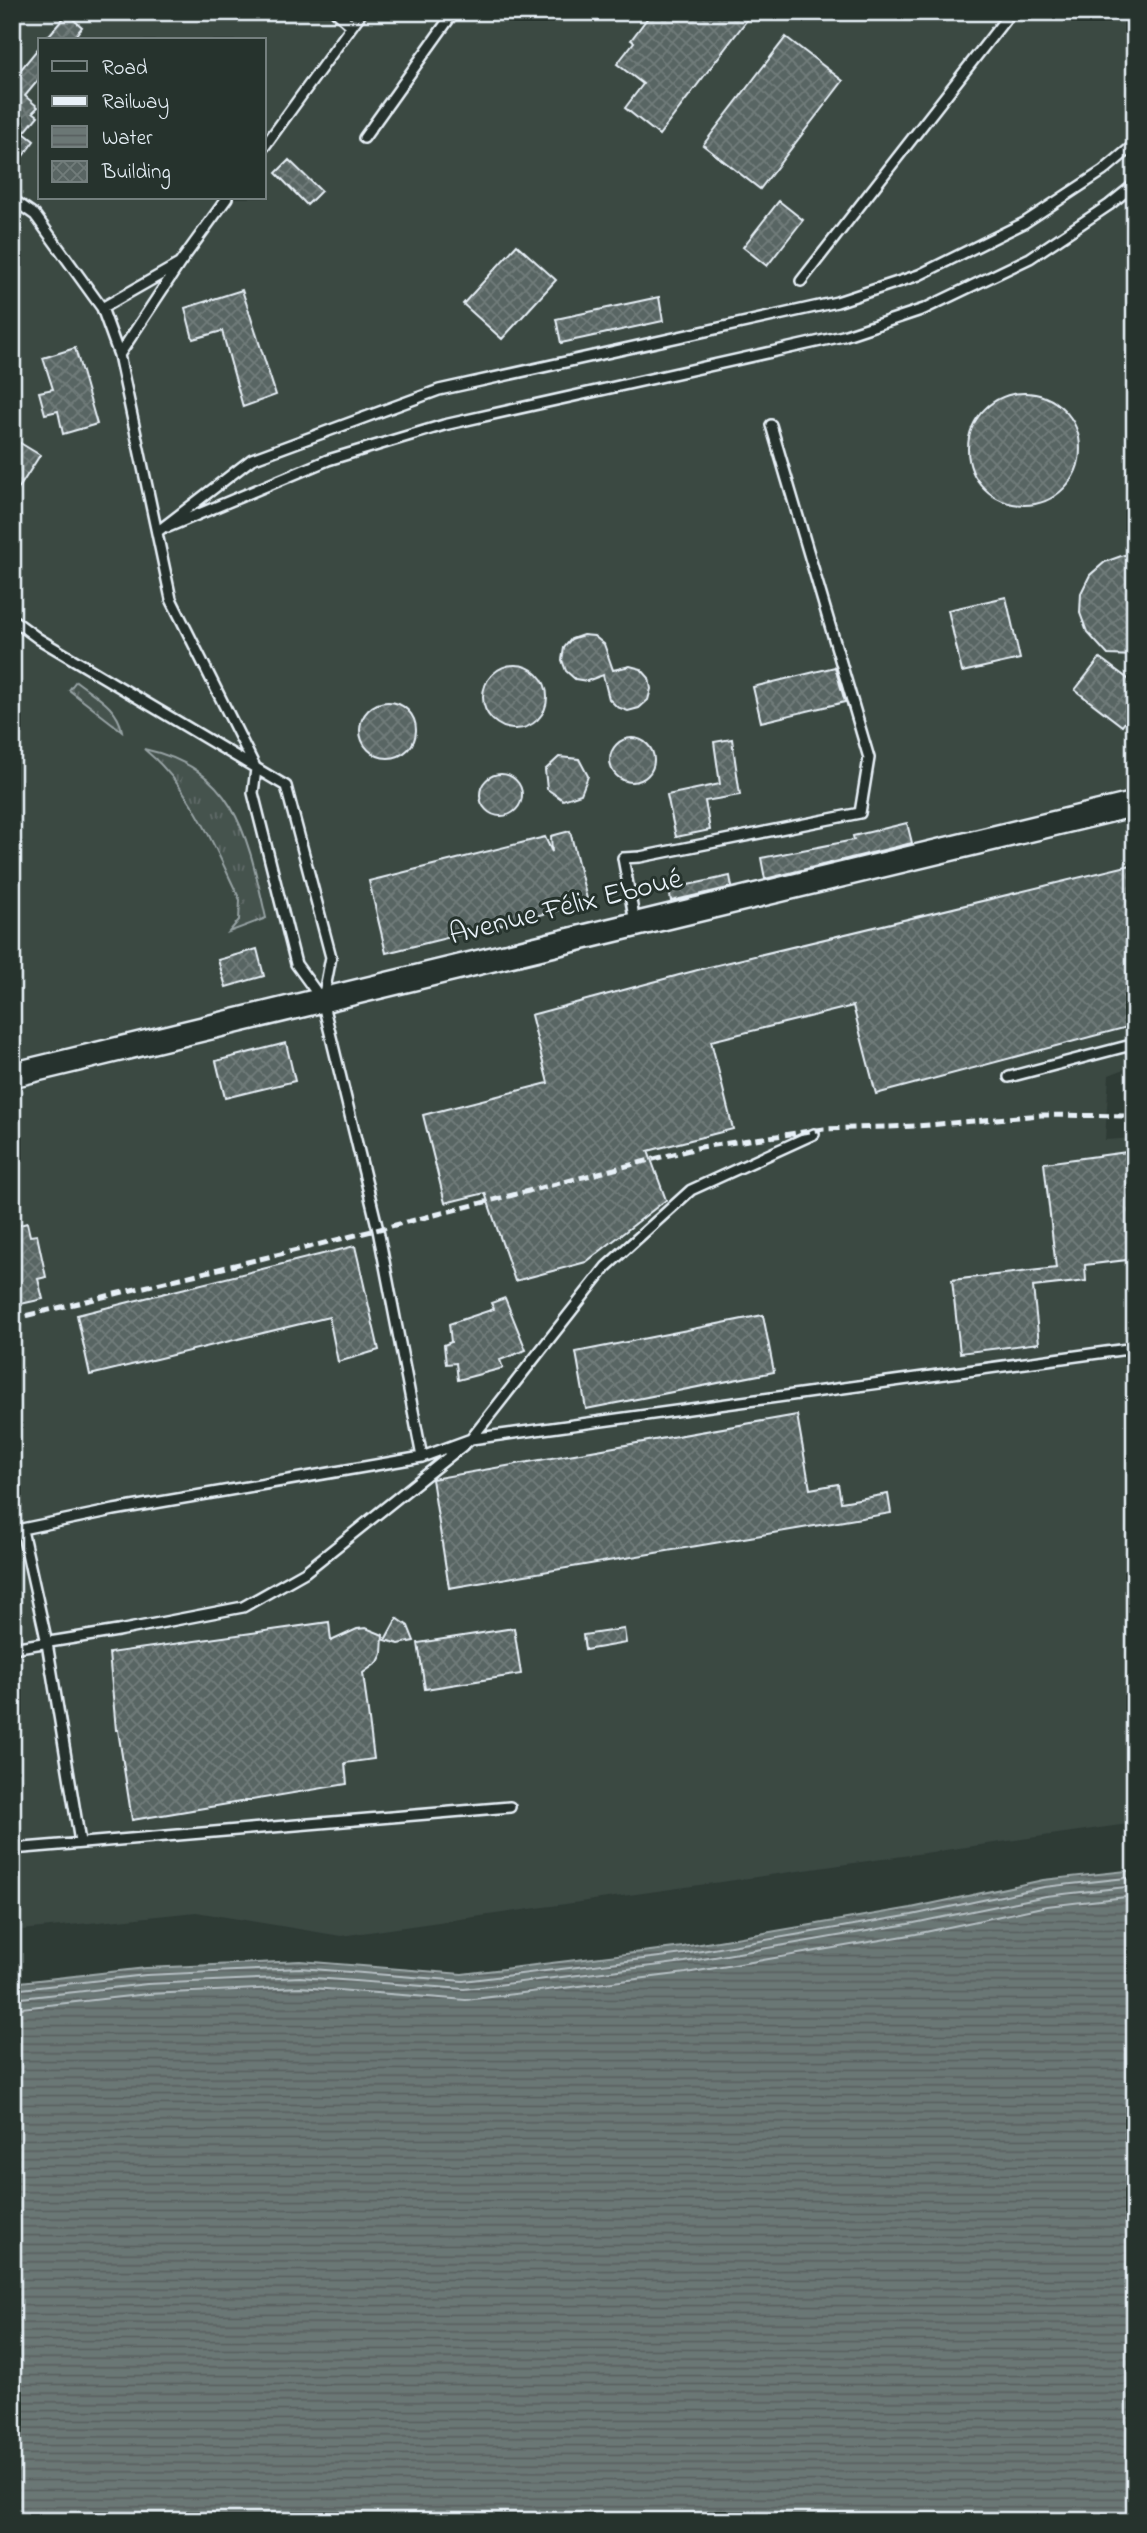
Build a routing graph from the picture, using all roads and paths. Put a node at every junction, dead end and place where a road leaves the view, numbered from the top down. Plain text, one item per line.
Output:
1 (335, 12) edge
2 (362, 12) edge
3 (454, 12) edge
4 (1011, 12) edge
5 (352, 26) junction
6 (363, 138) dead end
7 (266, 144) edge
8 (1135, 144) edge
9 (1135, 184) edge
10 (12, 199) edge
11 (227, 200) edge
12 (180, 263) junction
13 (801, 281) dead end
14 (102, 309) junction
15 (120, 355) junction
16 (771, 425) dead end
17 (157, 532) junction
18 (12, 619) edge
19 (256, 769) junction
20 (1135, 804) edge
21 (636, 924) junction
22 (323, 1000) junction
23 (1135, 1044) edge
24 (12, 1075) edge
25 (1009, 1077) dead end
26 (814, 1134) dead end
27 (1135, 1348) edge
28 (471, 1439) junction
29 (422, 1457) junction
30 (17, 1530) edge
31 (47, 1643) junction
32 (12, 1648) edge
33 (510, 1807) dead end
34 (80, 1842) junction
35 (12, 1849) edge

1 - 5 lane
2 - 5 lane
3 - 6 lane
4 - 13 lane
5 - 7 lane
8 - 17 lane
9 - 17 lane
10 - 14 lane
11 - 12 lane
12 - 14 lane
12 - 15 lane
14 - 15 lane
15 - 17 lane
16 - 21 lane
17 - 19 lane
18 - 19 lane
19 - 22 lane
19 - 22 lane
20 - 21 street, Avenue Félix Eboué
21 - 22 street, Avenue Félix Eboué
22 - 24 street, Avenue Félix Eboué
22 - 29 lane
23 - 25 lane
26 - 28 lane
27 - 28 lane
28 - 29 lane
28 - 31 lane
29 - 30 lane
30 - 31 lane
31 - 32 lane
31 - 34 lane
33 - 34 lane
34 - 35 lane

